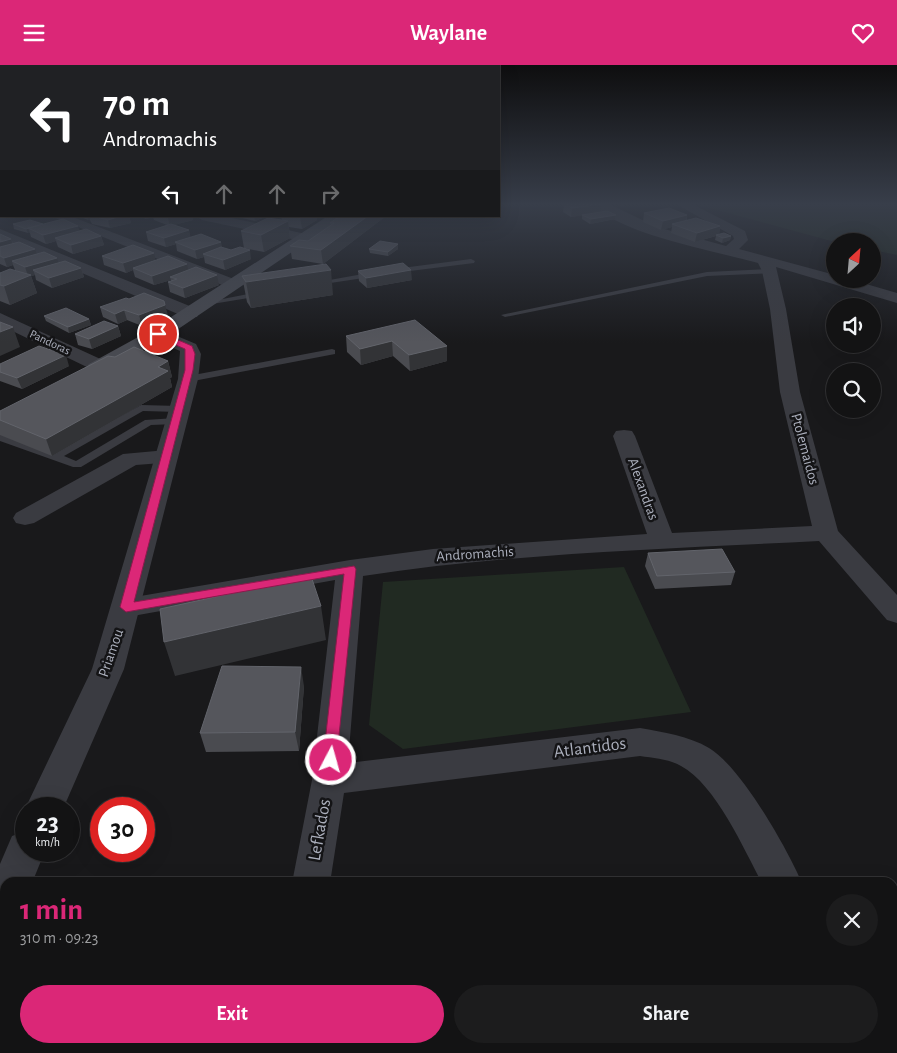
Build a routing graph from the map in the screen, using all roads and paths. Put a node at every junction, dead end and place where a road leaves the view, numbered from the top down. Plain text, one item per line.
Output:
1 (41, 250) edge
2 (145, 250) edge
3 (287, 250) edge
4 (726, 250) edge
5 (729, 251) joint
6 (471, 261) dead end
7 (767, 266) junction
8 (233, 284) junction
9 (311, 285) edge
10 (273, 291) edge
11 (897, 298) edge
12 (206, 303) junction
13 (191, 313) junction
14 (505, 315) dead end
15 (0, 318) edge
16 (158, 334) junction
17 (332, 352) dead end
18 (100, 366) junction
19 (75, 379) edge
20 (188, 379) junction
21 (178, 415) junction
22 (624, 436) dead end
23 (0, 437) edge
24 (54, 457) junction
25 (167, 457) junction
26 (25, 518) dead end
27 (826, 533) junction
28 (662, 541) junction
29 (350, 569) junction
30 (126, 607) junction
31 (897, 613) edge
32 (329, 779) junction
33 (49, 797) edge
34 (21, 862) edge
35 (14, 877) edge
36 (312, 877) edge
37 (779, 877) edge

1 - 13 street
2 - 8 street
3 - 8 main road
4 - 5 street
5 - 7 street
6 - 9 lane
7 - 11 street
7 - 14 lane
7 - 27 street, Ptolemaidos
8 - 12 main road
10 - 12 lane
12 - 13 main road
13 - 16 main road
15 - 18 street, Pandoras
16 - 18 main road
16 - 20 street, Priamou
17 - 20 lane
18 - 19 main road
20 - 21 street, Priamou
21 - 24 lane
21 - 24 lane
21 - 25 street, Priamou
22 - 28 street, Alexandras
23 - 24 lane
25 - 26 street
25 - 30 street, Priamou
27 - 28 street, Andromachis
27 - 31 street, Ptolemaidos
28 - 29 street, Andromachis
29 - 30 street, Andromachis
29 - 32 street, Lefkados
30 - 33 street, Priamou
32 - 36 street, Lefkados
32 - 37 street, Atlantidos
34 - 35 street

